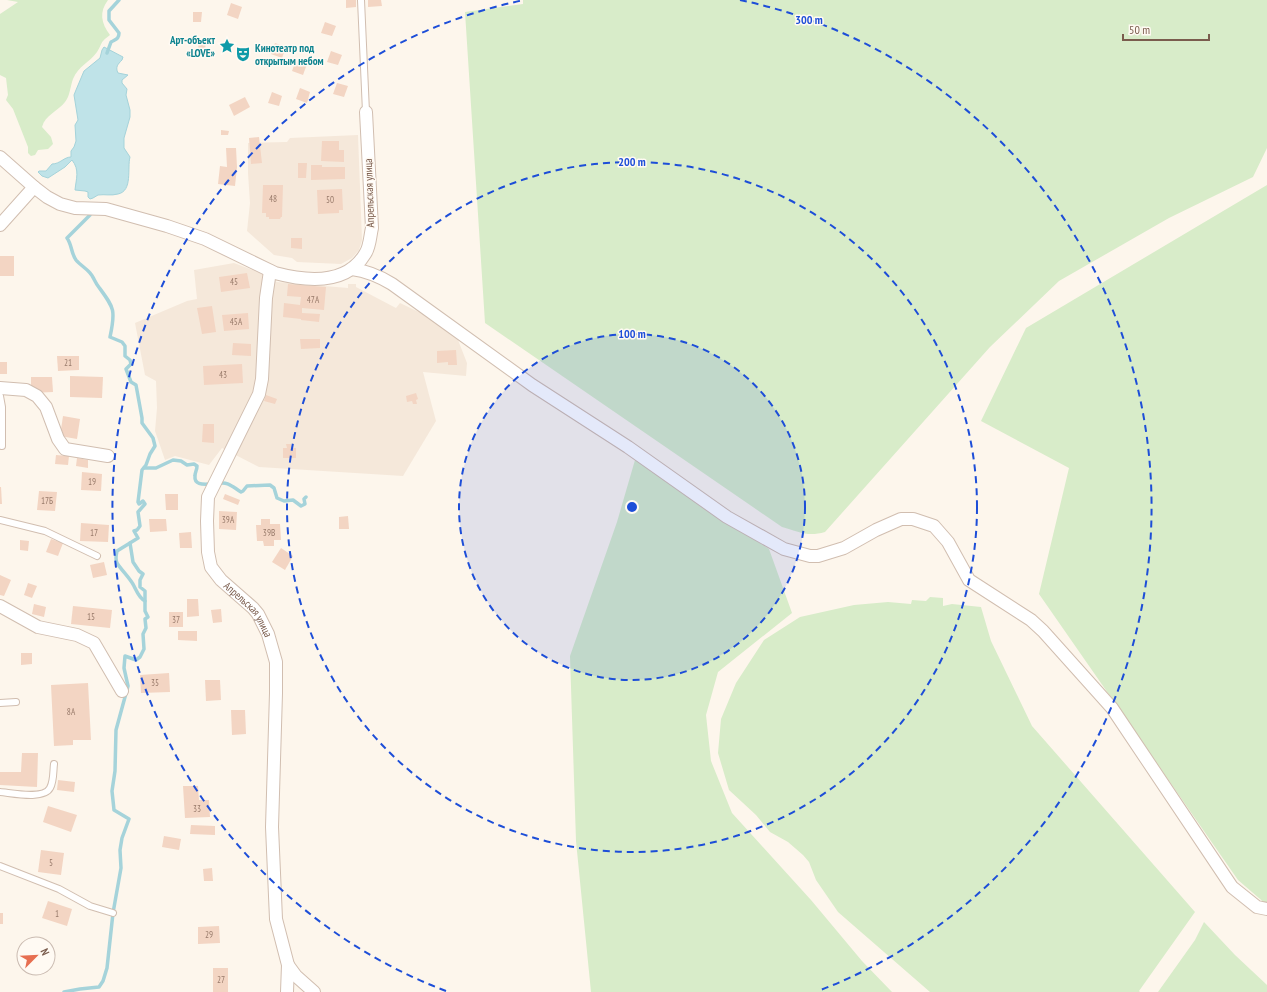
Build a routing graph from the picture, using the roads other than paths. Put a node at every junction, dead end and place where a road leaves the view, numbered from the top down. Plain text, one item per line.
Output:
1 (360, 0) edge
2 (366, 112) joint
3 (0, 157) edge
4 (34, 187) junction
5 (0, 225) edge
6 (352, 269) junction
7 (270, 272) junction
8 (0, 388) edge
9 (0, 396) edge
10 (2, 446) dead end
11 (108, 456) dead end
12 (0, 520) edge
13 (98, 556) dead end
14 (0, 606) edge
15 (122, 691) dead end
16 (16, 702) dead end
17 (0, 703) edge
18 (54, 764) dead end
19 (0, 792) edge
20 (0, 866) edge
21 (1267, 909) edge
22 (113, 913) dead end
23 (288, 965) junction
24 (287, 992) edge
25 (314, 992) edge

1 - 2 lane
2 - 6 street, Апрельская улица
3 - 4 street
4 - 5 street
4 - 7 street
6 - 7 street
6 - 21 street
7 - 23 street, Апрельская улица
8 - 11 street
9 - 10 lane
12 - 13 lane
14 - 15 street
16 - 17 lane
18 - 19 lane
20 - 22 lane
23 - 24 street, Апрельская улица
23 - 25 street, Апрельская улица

